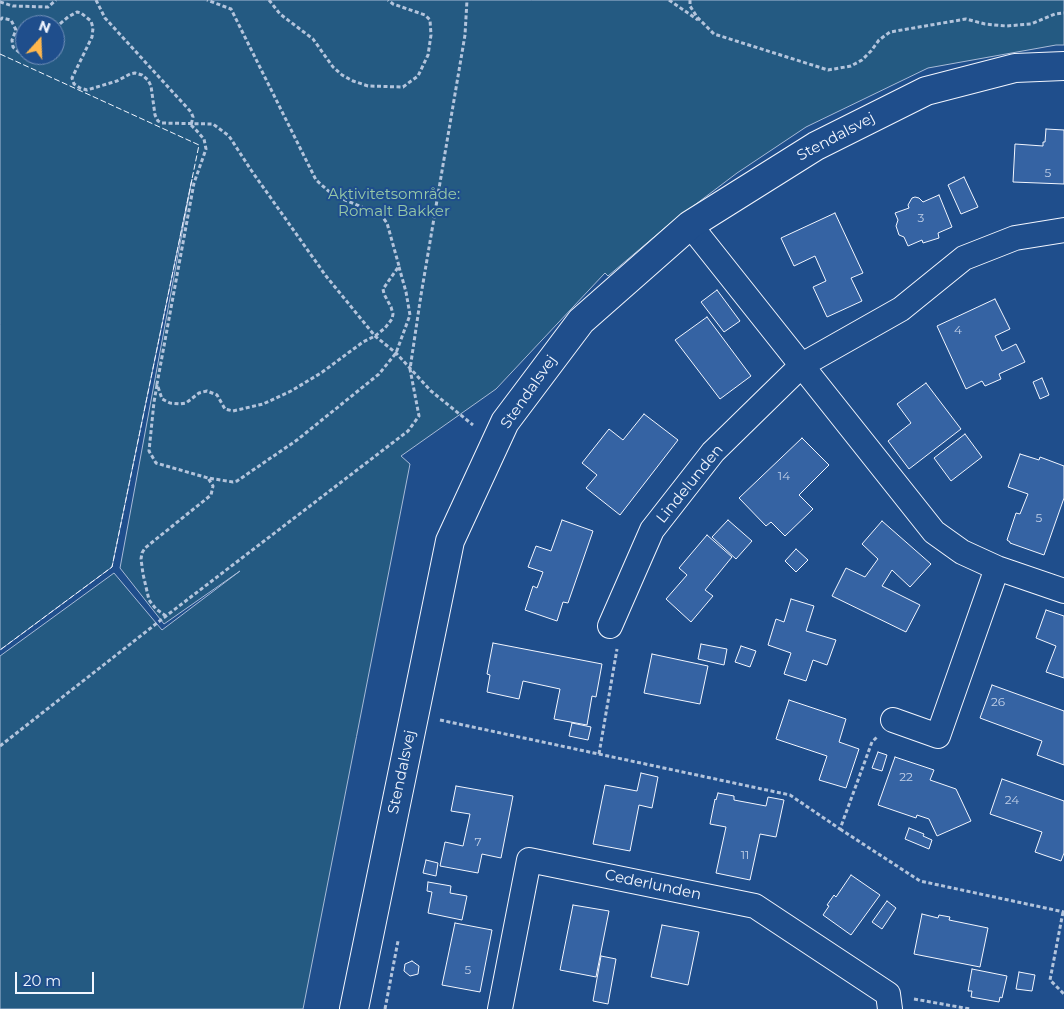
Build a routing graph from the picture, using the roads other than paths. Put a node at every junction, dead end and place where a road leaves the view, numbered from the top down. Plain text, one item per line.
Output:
1 (1064, 66) edge
2 (690, 225) junction
3 (1064, 230) edge
4 (802, 365) junction
5 (997, 568) junction
6 (1064, 591) edge
7 (610, 626) road end
8 (893, 720) road end
9 (889, 1002) edge
10 (354, 1009) edge
11 (500, 1009) edge

1 - 2 street, Stendalsvej
2 - 4 street
2 - 10 street, Stendalsvej
3 - 4 street, Lindelunden
4 - 5 street
4 - 7 street, Lindelunden
5 - 6 street
5 - 8 street
9 - 11 street, Cederlunden

